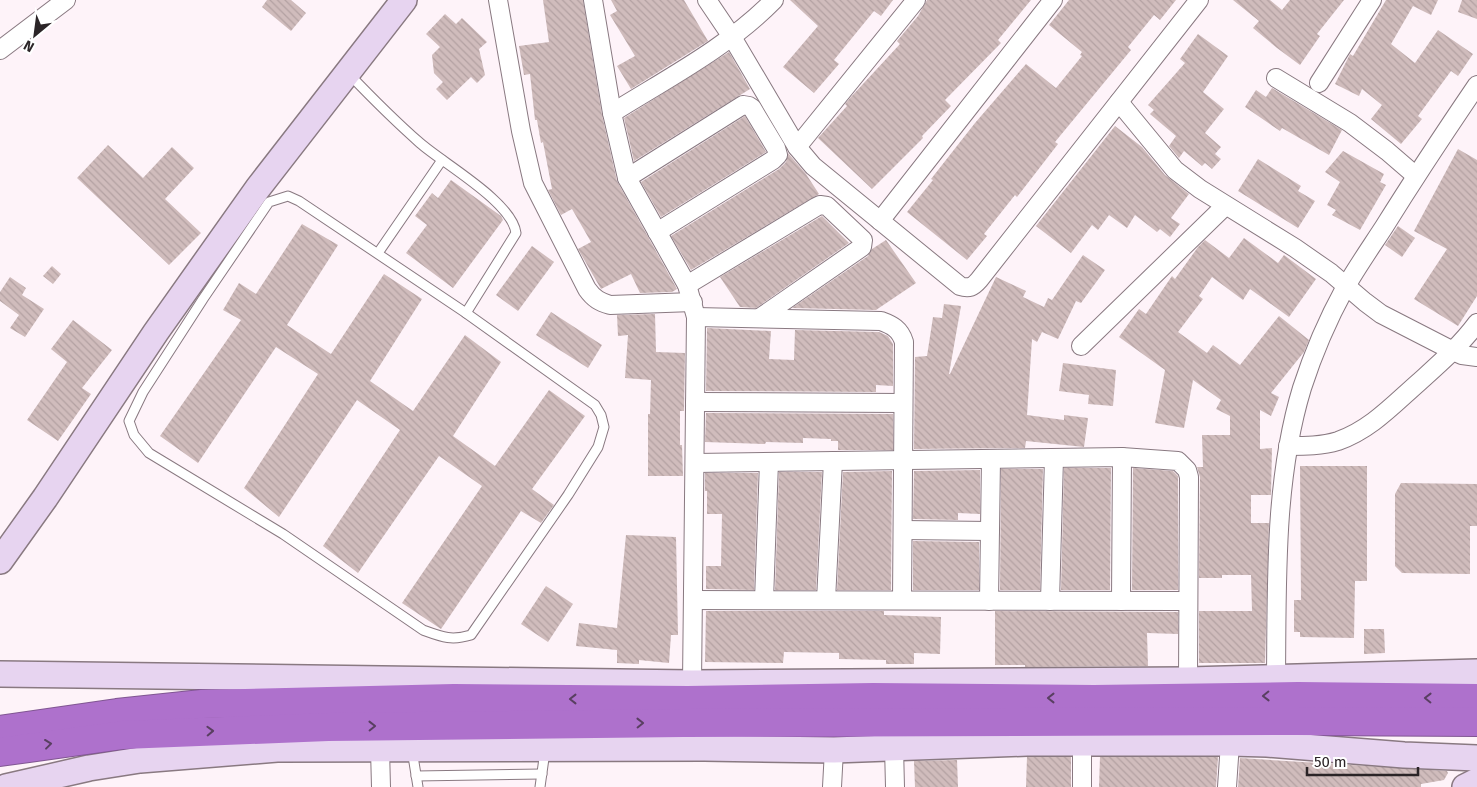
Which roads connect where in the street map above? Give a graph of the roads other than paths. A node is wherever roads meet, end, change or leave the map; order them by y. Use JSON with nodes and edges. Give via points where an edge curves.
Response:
{"nodes":[{"id":1,"x":66,"y":0,"type":"edge"},
{"id":2,"x":404,"y":0,"type":"edge"},
{"id":3,"x":498,"y":0,"type":"edge"},
{"id":4,"x":593,"y":0,"type":"edge"},
{"id":5,"x":707,"y":0,"type":"edge"},
{"id":6,"x":774,"y":0,"type":"edge"},
{"id":7,"x":916,"y":0,"type":"edge"},
{"id":8,"x":1053,"y":0,"type":"edge"},
{"id":9,"x":1200,"y":0,"type":"edge"},
{"id":10,"x":1372,"y":0,"type":"edge"},
{"id":11,"x":732,"y":37,"type":"junction"},
{"id":12,"x":0,"y":50,"type":"edge"},
{"id":13,"x":348,"y":72,"type":"junction"},
{"id":14,"x":1276,"y":78,"type":"dead end"},
{"id":15,"x":1319,"y":83,"type":"dead end"},
{"id":16,"x":1477,"y":85,"type":"edge"},
{"id":17,"x":1119,"y":102,"type":"junction"},
{"id":18,"x":612,"y":112,"type":"junction"},
{"id":19,"x":797,"y":147,"type":"junction"},
{"id":20,"x":442,"y":160,"type":"junction"},
{"id":21,"x":1416,"y":176,"type":"junction"},
{"id":22,"x":627,"y":178,"type":"junction"},
{"id":23,"x":1225,"y":206,"type":"junction"},
{"id":24,"x":880,"y":220,"type":"junction"},
{"id":25,"x":657,"y":232,"type":"junction"},
{"id":26,"x":378,"y":254,"type":"junction"},
{"id":27,"x":687,"y":285,"type":"junction"},
{"id":28,"x":1346,"y":286,"type":"junction"},
{"id":29,"x":694,"y":310,"type":"junction"},
{"id":30,"x":466,"y":313,"type":"junction"},
{"id":31,"x":762,"y":317,"type":"junction"},
{"id":32,"x":1474,"y":331,"type":"edge"},
{"id":33,"x":1081,"y":346,"type":"dead end"},
{"id":34,"x":1453,"y":351,"type":"junction"},
{"id":35,"x":1477,"y":357,"type":"edge"},
{"id":36,"x":695,"y":402,"type":"junction"},
{"id":37,"x":902,"y":403,"type":"junction"},
{"id":38,"x":1288,"y":446,"type":"junction"},
{"id":39,"x":1122,"y":457,"type":"junction"},
{"id":40,"x":1054,"y":458,"type":"junction"},
{"id":41,"x":992,"y":459,"type":"junction"},
{"id":42,"x":902,"y":460,"type":"junction"},
{"id":43,"x":832,"y":461,"type":"junction"},
{"id":44,"x":769,"y":462,"type":"junction"},
{"id":45,"x":695,"y":463,"type":"junction"},
{"id":46,"x":903,"y":530,"type":"junction"},
{"id":47,"x":990,"y":531,"type":"junction"},
{"id":48,"x":0,"y":561,"type":"edge"},
{"id":49,"x":693,"y":600,"type":"junction"},
{"id":50,"x":764,"y":600,"type":"junction"},
{"id":51,"x":826,"y":600,"type":"junction"},
{"id":52,"x":902,"y":600,"type":"junction"},
{"id":53,"x":989,"y":600,"type":"junction"},
{"id":54,"x":1050,"y":601,"type":"junction"},
{"id":55,"x":1121,"y":601,"type":"junction"},
{"id":56,"x":1188,"y":601,"type":"junction"},
{"id":57,"x":1477,"y":672,"type":"edge"},
{"id":58,"x":0,"y":674,"type":"edge"},
{"id":59,"x":1276,"y":676,"type":"junction"},
{"id":60,"x":1188,"y":680,"type":"junction"},
{"id":61,"x":692,"y":683,"type":"junction"},
{"id":62,"x":1094,"y":689,"type":"junction"},
{"id":63,"x":1001,"y":690,"type":"junction"},
{"id":64,"x":1477,"y":698,"type":"edge"},
{"id":65,"x":1477,"y":722,"type":"edge"},
{"id":66,"x":0,"y":730,"type":"edge"},
{"id":67,"x":1082,"y":744,"type":"junction"},
{"id":68,"x":1230,"y":744,"type":"junction"},
{"id":69,"x":894,"y":747,"type":"junction"},
{"id":70,"x":545,"y":748,"type":"junction"},
{"id":71,"x":380,"y":749,"type":"junction"},
{"id":72,"x":412,"y":749,"type":"junction"},
{"id":73,"x":834,"y":750,"type":"junction"},
{"id":74,"x":0,"y":752,"type":"edge"},
{"id":75,"x":1477,"y":758,"type":"edge"},
{"id":76,"x":542,"y":774,"type":"junction"},
{"id":77,"x":416,"y":776,"type":"junction"},
{"id":78,"x":1477,"y":781,"type":"edge"},
{"id":79,"x":6,"y":787,"type":"edge"},
{"id":80,"x":381,"y":787,"type":"edge"},
{"id":81,"x":418,"y":787,"type":"edge"},
{"id":82,"x":540,"y":787,"type":"edge"},
{"id":83,"x":832,"y":787,"type":"edge"},
{"id":84,"x":895,"y":787,"type":"edge"},
{"id":85,"x":1082,"y":787,"type":"edge"},
{"id":86,"x":1227,"y":787,"type":"edge"},
{"id":87,"x":1465,"y":787,"type":"edge"}],
"edges":[{"from":1,"to":12,"type":"street"},
{"from":2,"to":13,"type":"street"},
{"from":3,"to":29,"type":"street","via":[[521,131],[534,183],[587,290],[593,298],[610,305]]},
{"from":4,"to":18,"type":"street"},
{"from":5,"to":11,"type":"street"},
{"from":6,"to":11,"type":"street"},
{"from":7,"to":19,"type":"street"},
{"from":8,"to":24,"type":"street"},
{"from":9,"to":17,"type":"street"},
{"from":10,"to":15,"type":"street"},
{"from":11,"to":18,"type":"street"},
{"from":11,"to":19,"type":"street"},
{"from":13,"to":20,"type":"lane","via":[[387,114]]},
{"from":13,"to":48,"type":"street","via":[[258,188]]},
{"from":14,"to":21,"type":"street","via":[[1350,123]]},
{"from":16,"to":21,"type":"street"},
{"from":17,"to":23,"type":"street","via":[[1175,170]]},
{"from":17,"to":24,"type":"street","via":[[974,285],[968,288],[960,286]]},
{"from":18,"to":22,"type":"street"},
{"from":19,"to":24,"type":"street","via":[[813,166]]},
{"from":20,"to":26,"type":"lane"},
{"from":20,"to":30,"type":"lane","via":[[488,194],[511,217],[515,226],[516,233]]},
{"from":21,"to":28,"type":"street"},
{"from":22,"to":25,"type":"street"},
{"from":22,"to":25,"type":"street","via":[[743,105],[752,108],[776,148],[778,155],[773,160]]},
{"from":23,"to":28,"type":"street","via":[[1295,248]]},
{"from":23,"to":33,"type":"street"},
{"from":25,"to":27,"type":"street"},
{"from":26,"to":30,"type":"lane"},
{"from":26,"to":30,"type":"lane","via":[[300,201],[288,196],[269,202],[143,392],[129,422],[134,435],[149,453],[283,534],[424,630],[445,638],[459,639],[471,635],[573,487],[598,447],[604,427],[594,405]]},
{"from":27,"to":29,"type":"street"},
{"from":27,"to":31,"type":"street","via":[[820,204],[827,206],[860,236],[864,243],[862,247]]},
{"from":28,"to":34,"type":"street","via":[[1381,314]]},
{"from":28,"to":38,"type":"street","via":[[1302,388]]},
{"from":29,"to":31,"type":"street"},
{"from":29,"to":36,"type":"street"},
{"from":31,"to":37,"type":"street","via":[[881,321],[890,324],[902,335],[904,342]]},
{"from":32,"to":34,"type":"street"},
{"from":34,"to":35,"type":"street"},
{"from":34,"to":38,"type":"street","via":[[1358,432],[1337,441]]},
{"from":36,"to":37,"type":"street"},
{"from":36,"to":45,"type":"street"},
{"from":37,"to":42,"type":"street"},
{"from":38,"to":59,"type":"street","via":[[1278,569]]},
{"from":39,"to":40,"type":"street"},
{"from":39,"to":55,"type":"street"},
{"from":39,"to":56,"type":"street","via":[[1178,461],[1187,470]]},
{"from":40,"to":41,"type":"street"},
{"from":40,"to":54,"type":"street"},
{"from":41,"to":42,"type":"street"},
{"from":41,"to":47,"type":"street"},
{"from":42,"to":43,"type":"street"},
{"from":42,"to":46,"type":"street"},
{"from":43,"to":44,"type":"street"},
{"from":43,"to":51,"type":"street"},
{"from":44,"to":45,"type":"street"},
{"from":44,"to":50,"type":"street"},
{"from":45,"to":49,"type":"street"},
{"from":46,"to":47,"type":"street"},
{"from":46,"to":52,"type":"street"},
{"from":47,"to":53,"type":"street"},
{"from":49,"to":50,"type":"street"},
{"from":49,"to":61,"type":"street"},
{"from":50,"to":51,"type":"street"},
{"from":51,"to":52,"type":"street"},
{"from":52,"to":53,"type":"street"},
{"from":53,"to":54,"type":"street"},
{"from":54,"to":55,"type":"street"},
{"from":55,"to":56,"type":"street"},
{"from":56,"to":60,"type":"street"},
{"from":57,"to":59,"type":"street"},
{"from":58,"to":61,"type":"street"},
{"from":59,"to":60,"type":"street"},
{"from":60,"to":62,"type":"street"},
{"from":61,"to":63,"type":"street"},
{"from":62,"to":63,"type":"highway"},
{"from":64,"to":62,"type":"highway","one_way":true},
{"from":63,"to":66,"type":"highway","one_way":true,"via":[[873,697],[688,700],[454,698],[202,704]]},
{"from":74,"to":65,"type":"highway","one_way":true,"via":[[123,735],[328,727]]},
{"from":67,"to":68,"type":"street"},
{"from":67,"to":69,"type":"street"},
{"from":67,"to":85,"type":"street"},
{"from":68,"to":75,"type":"street"},
{"from":68,"to":86,"type":"street"},
{"from":69,"to":73,"type":"street"},
{"from":69,"to":84,"type":"street"},
{"from":70,"to":72,"type":"street"},
{"from":70,"to":73,"type":"street"},
{"from":70,"to":76,"type":"lane"},
{"from":71,"to":72,"type":"street"},
{"from":71,"to":79,"type":"street","via":[[277,749],[140,760]]},
{"from":71,"to":80,"type":"street"},
{"from":72,"to":77,"type":"lane"},
{"from":73,"to":83,"type":"street"},
{"from":76,"to":77,"type":"lane"},
{"from":76,"to":82,"type":"lane"},
{"from":77,"to":81,"type":"lane"},
{"from":78,"to":87,"type":"street"}]}
